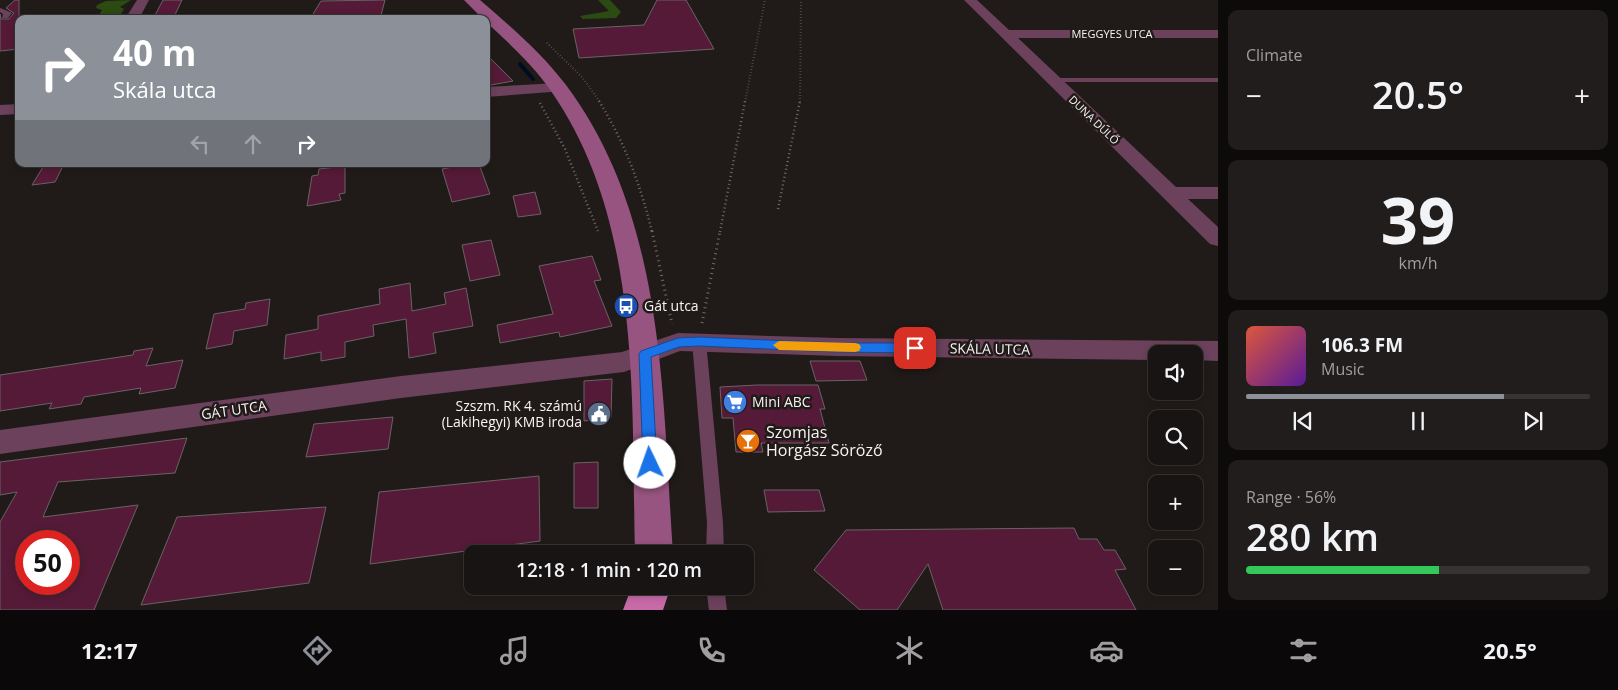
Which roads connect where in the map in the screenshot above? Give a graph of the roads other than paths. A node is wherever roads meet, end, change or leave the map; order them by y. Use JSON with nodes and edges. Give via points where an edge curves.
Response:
{"nodes":[{"id":1,"x":5,"y":0,"type":"edge"},
{"id":2,"x":143,"y":0,"type":"edge"},
{"id":3,"x":471,"y":0,"type":"edge"},
{"id":4,"x":970,"y":0,"type":"edge"},
{"id":5,"x":0,"y":5,"type":"edge"},
{"id":6,"x":0,"y":10,"type":"edge"},
{"id":7,"x":134,"y":15,"type":"edge"},
{"id":8,"x":485,"y":15,"type":"edge"},
{"id":9,"x":5,"y":16,"type":"dead end"},
{"id":10,"x":490,"y":21,"type":"edge"},
{"id":11,"x":1005,"y":34,"type":"junction"},
{"id":12,"x":1218,"y":34,"type":"edge"},
{"id":13,"x":1053,"y":80,"type":"junction"},
{"id":14,"x":1218,"y":80,"type":"edge"},
{"id":15,"x":558,"y":88,"type":"junction"},
{"id":16,"x":490,"y":92,"type":"edge"},
{"id":17,"x":0,"y":110,"type":"edge"},
{"id":18,"x":15,"y":110,"type":"edge"},
{"id":19,"x":1170,"y":193,"type":"junction"},
{"id":20,"x":1218,"y":193,"type":"edge"},
{"id":21,"x":1218,"y":239,"type":"edge"},
{"id":22,"x":701,"y":330,"type":"junction"},
{"id":23,"x":1218,"y":351,"type":"edge"},
{"id":24,"x":645,"y":354,"type":"junction"},
{"id":25,"x":0,"y":442,"type":"edge"},
{"id":26,"x":654,"y":545,"type":"edge"},
{"id":27,"x":715,"y":545,"type":"edge"},
{"id":28,"x":650,"y":595,"type":"edge"},
{"id":29,"x":654,"y":595,"type":"edge"},
{"id":30,"x":716,"y":595,"type":"edge"},
{"id":31,"x":642,"y":610,"type":"edge"},
{"id":32,"x":654,"y":610,"type":"edge"},
{"id":33,"x":718,"y":610,"type":"edge"}],
"edges":[{"from":1,"to":5,"type":"lane"},
{"from":2,"to":7,"type":"street"},
{"from":3,"to":8,"type":"main road"},
{"from":4,"to":11,"type":"street","name":"DUNA DŰLŐ"},
{"from":6,"to":9,"type":"lane","via":[[8,13]]},
{"from":10,"to":15,"type":"main road","via":[[524,50]]},
{"from":11,"to":12,"type":"street","name":"MEGGYES UTCA"},
{"from":11,"to":13,"type":"street","name":"DUNA DŰLŐ"},
{"from":13,"to":14,"type":"lane"},
{"from":13,"to":19,"type":"street","name":"DUNA DŰLŐ"},
{"from":15,"to":16,"type":"street"},
{"from":15,"to":24,"type":"main road","via":[[595,153],[614,202],[627,243]]},
{"from":17,"to":18,"type":"street"},
{"from":19,"to":20,"type":"street"},
{"from":19,"to":21,"type":"street","name":"DUNA DŰLŐ"},
{"from":22,"to":23,"type":"street","name":"SKÁLA UTCA","via":[[837,347]]},
{"from":22,"to":24,"type":"street","name":"SKÁLA UTCA"},
{"from":22,"to":27,"type":"lane"},
{"from":24,"to":25,"type":"street","name":"GÁT UTCA","via":[[624,362],[401,387]]},
{"from":24,"to":26,"type":"main road"},
{"from":28,"to":31,"type":"highway"},
{"from":29,"to":32,"type":"main road"},
{"from":30,"to":33,"type":"lane"}]}
